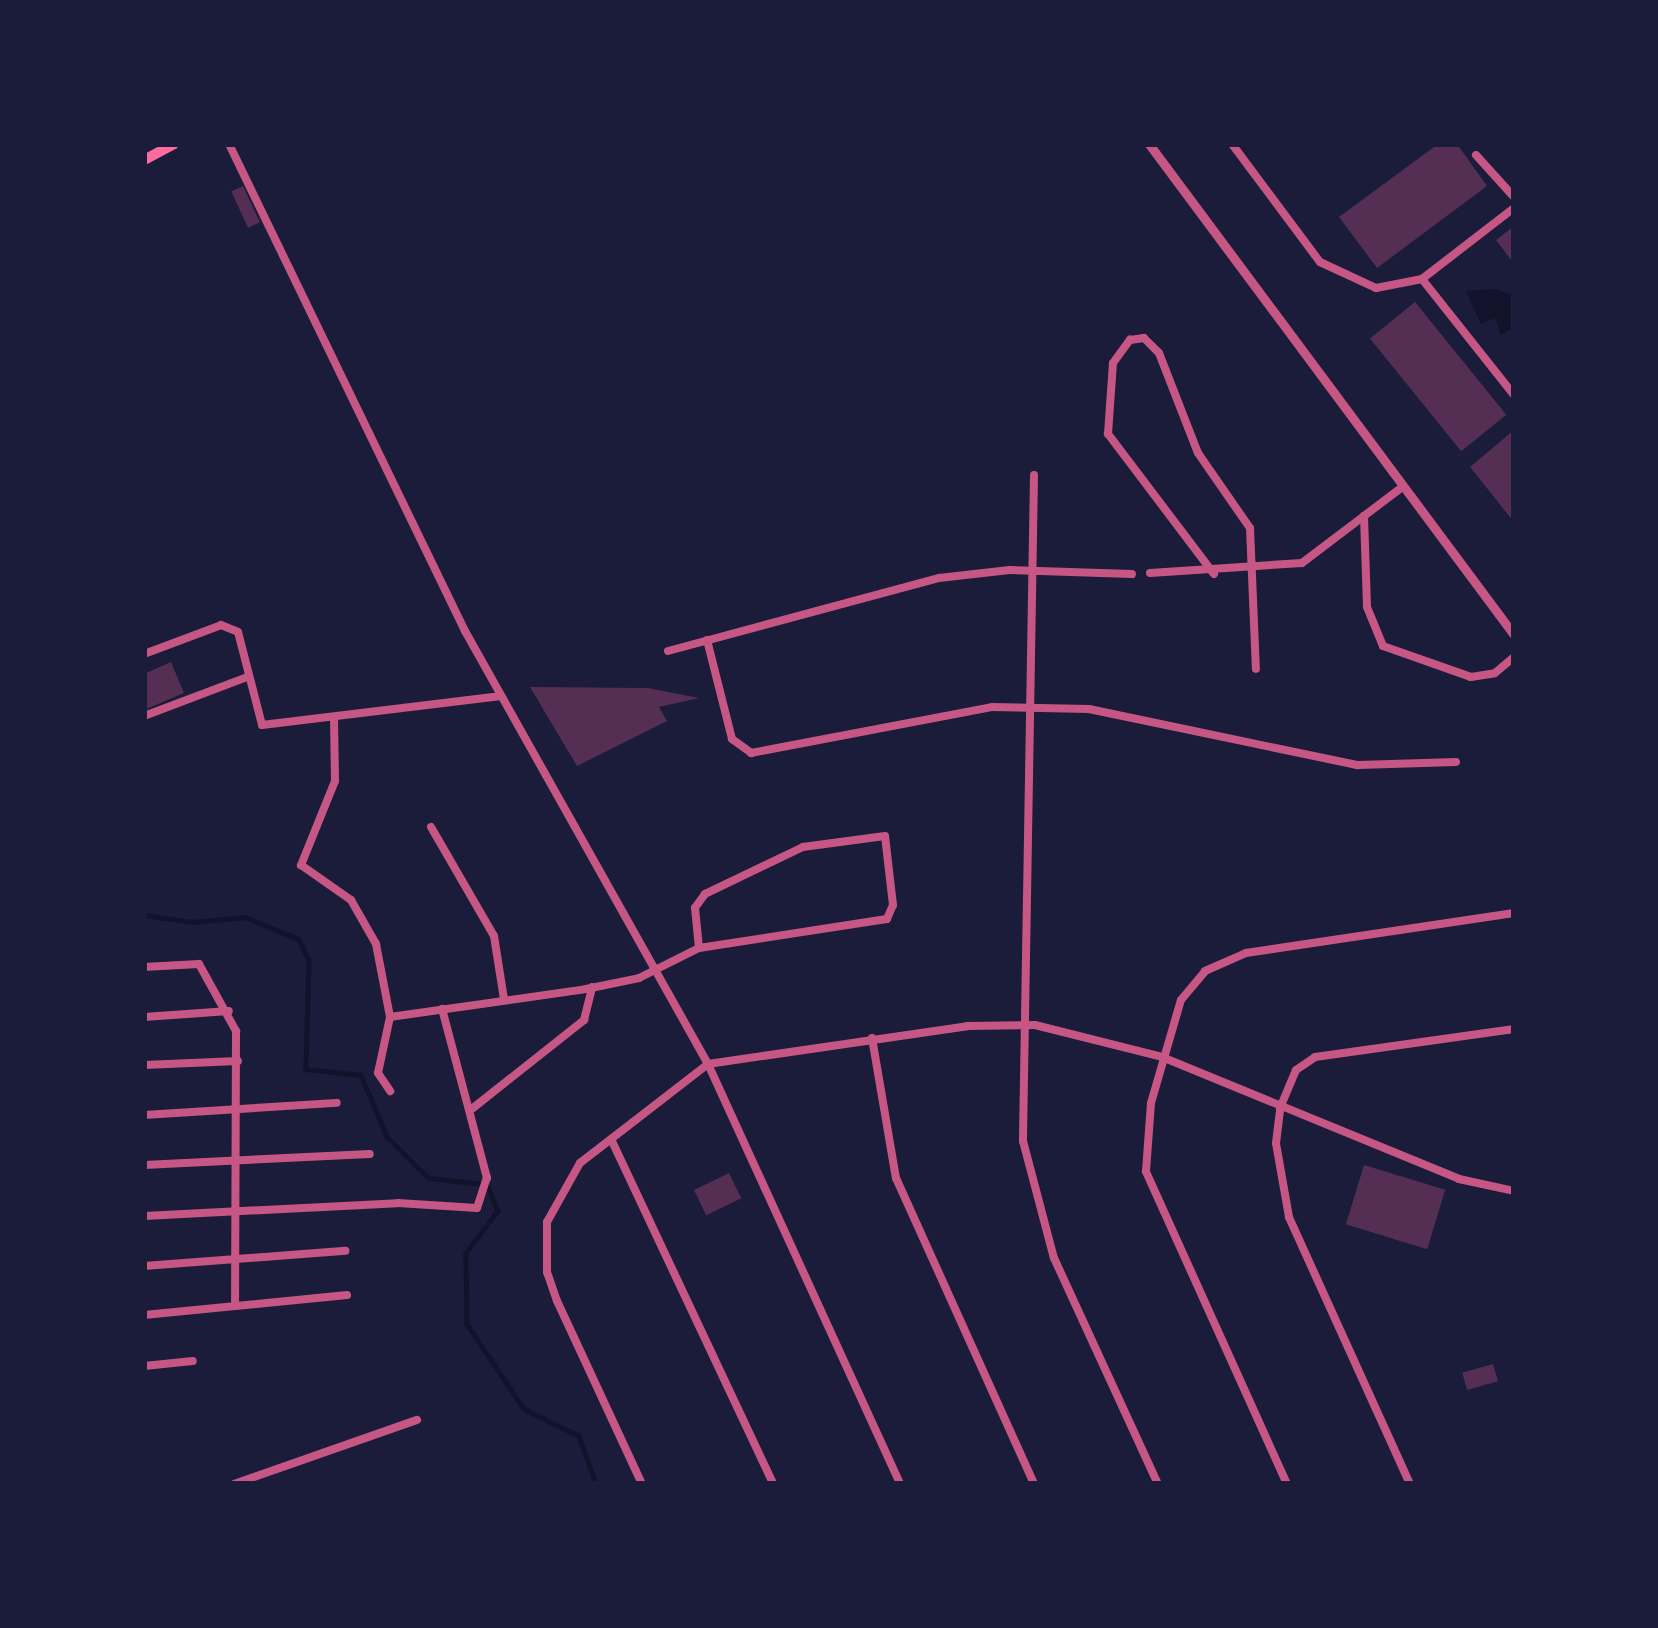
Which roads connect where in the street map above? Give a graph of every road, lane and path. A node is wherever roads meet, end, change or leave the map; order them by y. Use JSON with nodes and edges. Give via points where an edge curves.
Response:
{"nodes":[{"id":1,"x":174,"y":144,"type":"edge"},
{"id":2,"x":229,"y":144,"type":"edge"},
{"id":3,"x":1148,"y":144,"type":"edge"},
{"id":4,"x":1232,"y":144,"type":"edge"},
{"id":5,"x":1475,"y":155,"type":"dead end"},
{"id":6,"x":144,"y":160,"type":"edge"},
{"id":7,"x":1514,"y":197,"type":"edge"},
{"id":8,"x":1514,"y":208,"type":"edge"},
{"id":9,"x":1422,"y":278,"type":"junction"},
{"id":10,"x":1514,"y":395,"type":"edge"},
{"id":11,"x":1034,"y":475,"type":"dead end"},
{"id":12,"x":1401,"y":488,"type":"junction"},
{"id":13,"x":1364,"y":516,"type":"junction"},
{"id":14,"x":1254,"y":568,"type":"junction"},
{"id":15,"x":1030,"y":570,"type":"junction"},
{"id":16,"x":1150,"y":573,"type":"dead end"},
{"id":17,"x":1132,"y":574,"type":"dead end"},
{"id":18,"x":1214,"y":574,"type":"junction"},
{"id":19,"x":1514,"y":634,"type":"edge"},
{"id":20,"x":706,"y":640,"type":"junction"},
{"id":21,"x":668,"y":651,"type":"dead end"},
{"id":22,"x":144,"y":654,"type":"edge"},
{"id":23,"x":1514,"y":656,"type":"edge"},
{"id":24,"x":1256,"y":669,"type":"dead end"},
{"id":25,"x":248,"y":677,"type":"junction"},
{"id":26,"x":501,"y":696,"type":"junction"},
{"id":27,"x":1028,"y":708,"type":"junction"},
{"id":28,"x":144,"y":716,"type":"edge"},
{"id":29,"x":334,"y":718,"type":"junction"},
{"id":30,"x":1456,"y":762,"type":"dead end"},
{"id":31,"x":431,"y":827,"type":"dead end"},
{"id":32,"x":1514,"y":913,"type":"edge"},
{"id":33,"x":699,"y":948,"type":"junction"},
{"id":34,"x":144,"y":967,"type":"edge"},
{"id":35,"x":656,"y":968,"type":"junction"},
{"id":36,"x":592,"y":987,"type":"junction"},
{"id":37,"x":504,"y":1000,"type":"junction"},
{"id":38,"x":442,"y":1010,"type":"junction"},
{"id":39,"x":230,"y":1011,"type":"junction"},
{"id":40,"x":144,"y":1017,"type":"edge"},
{"id":41,"x":390,"y":1017,"type":"junction"},
{"id":42,"x":1021,"y":1024,"type":"junction"},
{"id":43,"x":1514,"y":1029,"type":"edge"},
{"id":44,"x":872,"y":1038,"type":"junction"},
{"id":45,"x":1162,"y":1057,"type":"junction"},
{"id":46,"x":238,"y":1061,"type":"junction"},
{"id":47,"x":708,"y":1064,"type":"junction"},
{"id":48,"x":144,"y":1065,"type":"edge"},
{"id":49,"x":390,"y":1091,"type":"dead end"},
{"id":50,"x":337,"y":1103,"type":"dead end"},
{"id":51,"x":473,"y":1108,"type":"junction"},
{"id":52,"x":1280,"y":1108,"type":"junction"},
{"id":53,"x":238,"y":1109,"type":"junction"},
{"id":54,"x":144,"y":1115,"type":"edge"},
{"id":55,"x":610,"y":1138,"type":"junction"},
{"id":56,"x":370,"y":1154,"type":"dead end"},
{"id":57,"x":237,"y":1159,"type":"junction"},
{"id":58,"x":144,"y":1165,"type":"edge"},
{"id":59,"x":1514,"y":1191,"type":"edge"},
{"id":60,"x":236,"y":1210,"type":"junction"},
{"id":61,"x":144,"y":1216,"type":"edge"},
{"id":62,"x":345,"y":1251,"type":"dead end"},
{"id":63,"x":235,"y":1259,"type":"junction"},
{"id":64,"x":144,"y":1266,"type":"edge"},
{"id":65,"x":347,"y":1295,"type":"dead end"},
{"id":66,"x":235,"y":1306,"type":"junction"},
{"id":67,"x":144,"y":1316,"type":"edge"},
{"id":68,"x":194,"y":1361,"type":"dead end"},
{"id":69,"x":144,"y":1366,"type":"edge"},
{"id":70,"x":416,"y":1420,"type":"dead end"},
{"id":71,"x":234,"y":1484,"type":"edge"},
{"id":72,"x":642,"y":1484,"type":"edge"},
{"id":73,"x":773,"y":1484,"type":"edge"},
{"id":74,"x":900,"y":1484,"type":"edge"},
{"id":75,"x":1034,"y":1484,"type":"edge"},
{"id":76,"x":1158,"y":1484,"type":"edge"},
{"id":77,"x":1287,"y":1484,"type":"edge"},
{"id":78,"x":1410,"y":1484,"type":"edge"}],
"edges":[{"from":1,"to":6,"type":"main road"},
{"from":2,"to":26,"type":"street"},
{"from":3,"to":12,"type":"street"},
{"from":4,"to":9,"type":"street","via":[[1320,262],[1376,288]]},
{"from":5,"to":7,"type":"street"},
{"from":8,"to":9,"type":"street"},
{"from":9,"to":10,"type":"street"},
{"from":11,"to":15,"type":"street"},
{"from":12,"to":13,"type":"street"},
{"from":12,"to":19,"type":"street"},
{"from":13,"to":14,"type":"street","via":[[1302,563]]},
{"from":13,"to":23,"type":"street","via":[[1367,607],[1383,646],[1471,677],[1496,673]]},
{"from":14,"to":18,"type":"street"},
{"from":14,"to":18,"type":"street","via":[[1245,517],[1198,453],[1172,374],[1144,338],[1130,340],[1113,363],[1108,434]]},
{"from":14,"to":24,"type":"street"},
{"from":15,"to":17,"type":"street"},
{"from":15,"to":20,"type":"street","via":[[939,578]]},
{"from":15,"to":27,"type":"street"},
{"from":16,"to":18,"type":"street"},
{"from":20,"to":21,"type":"street"},
{"from":20,"to":27,"type":"street","via":[[732,739],[751,753],[962,708]]},
{"from":22,"to":25,"type":"street","via":[[231,627]]},
{"from":25,"to":28,"type":"street"},
{"from":25,"to":29,"type":"street","via":[[262,725]]},
{"from":26,"to":29,"type":"street"},
{"from":26,"to":35,"type":"street"},
{"from":27,"to":30,"type":"street","via":[[1089,710],[1358,765]]},
{"from":27,"to":42,"type":"street"},
{"from":29,"to":41,"type":"street","via":[[331,797],[301,865],[351,900],[368,925]]},
{"from":31,"to":37,"type":"street","via":[[494,936]]},
{"from":32,"to":45,"type":"street","via":[[1224,960],[1180,1000]]},
{"from":33,"to":33,"type":"street","via":[[694,908],[706,894],[803,847],[886,836],[893,905],[887,919]]},
{"from":33,"to":35,"type":"street"},
{"from":34,"to":39,"type":"street","via":[[199,964]]},
{"from":35,"to":36,"type":"street"},
{"from":35,"to":47,"type":"street"},
{"from":36,"to":37,"type":"street"},
{"from":36,"to":51,"type":"street","via":[[584,1020]]},
{"from":37,"to":38,"type":"street"},
{"from":38,"to":41,"type":"street"},
{"from":38,"to":51,"type":"street"},
{"from":39,"to":40,"type":"street"},
{"from":39,"to":46,"type":"street"},
{"from":41,"to":49,"type":"street","via":[[378,1073]]},
{"from":42,"to":44,"type":"street"},
{"from":42,"to":45,"type":"street"},
{"from":42,"to":76,"type":"street","via":[[1019,1110],[1033,1194]]},
{"from":43,"to":52,"type":"street","via":[[1315,1057],[1296,1070]]},
{"from":44,"to":47,"type":"street"},
{"from":44,"to":75,"type":"street","via":[[896,1178]]},
{"from":45,"to":52,"type":"street"},
{"from":45,"to":77,"type":"street","via":[[1146,1134],[1152,1192]]},
{"from":46,"to":48,"type":"street"},
{"from":46,"to":53,"type":"street"},
{"from":47,"to":55,"type":"street"},
{"from":47,"to":74,"type":"street"},
{"from":50,"to":53,"type":"street"},
{"from":51,"to":60,"type":"street","via":[[487,1178],[477,1208]]},
{"from":52,"to":59,"type":"street","via":[[1459,1179]]},
{"from":52,"to":78,"type":"street","via":[[1276,1143],[1289,1217]]},
{"from":53,"to":54,"type":"street"},
{"from":53,"to":57,"type":"street"},
{"from":55,"to":72,"type":"street","via":[[570,1174],[544,1243],[556,1301]]},
{"from":55,"to":73,"type":"street"},
{"from":56,"to":57,"type":"street"},
{"from":57,"to":58,"type":"street"},
{"from":57,"to":60,"type":"street"},
{"from":60,"to":61,"type":"street"},
{"from":60,"to":63,"type":"street"},
{"from":62,"to":63,"type":"street"},
{"from":63,"to":64,"type":"street"},
{"from":63,"to":66,"type":"street"},
{"from":65,"to":66,"type":"street"},
{"from":66,"to":67,"type":"street"},
{"from":68,"to":69,"type":"street"},
{"from":70,"to":71,"type":"street"}]}
